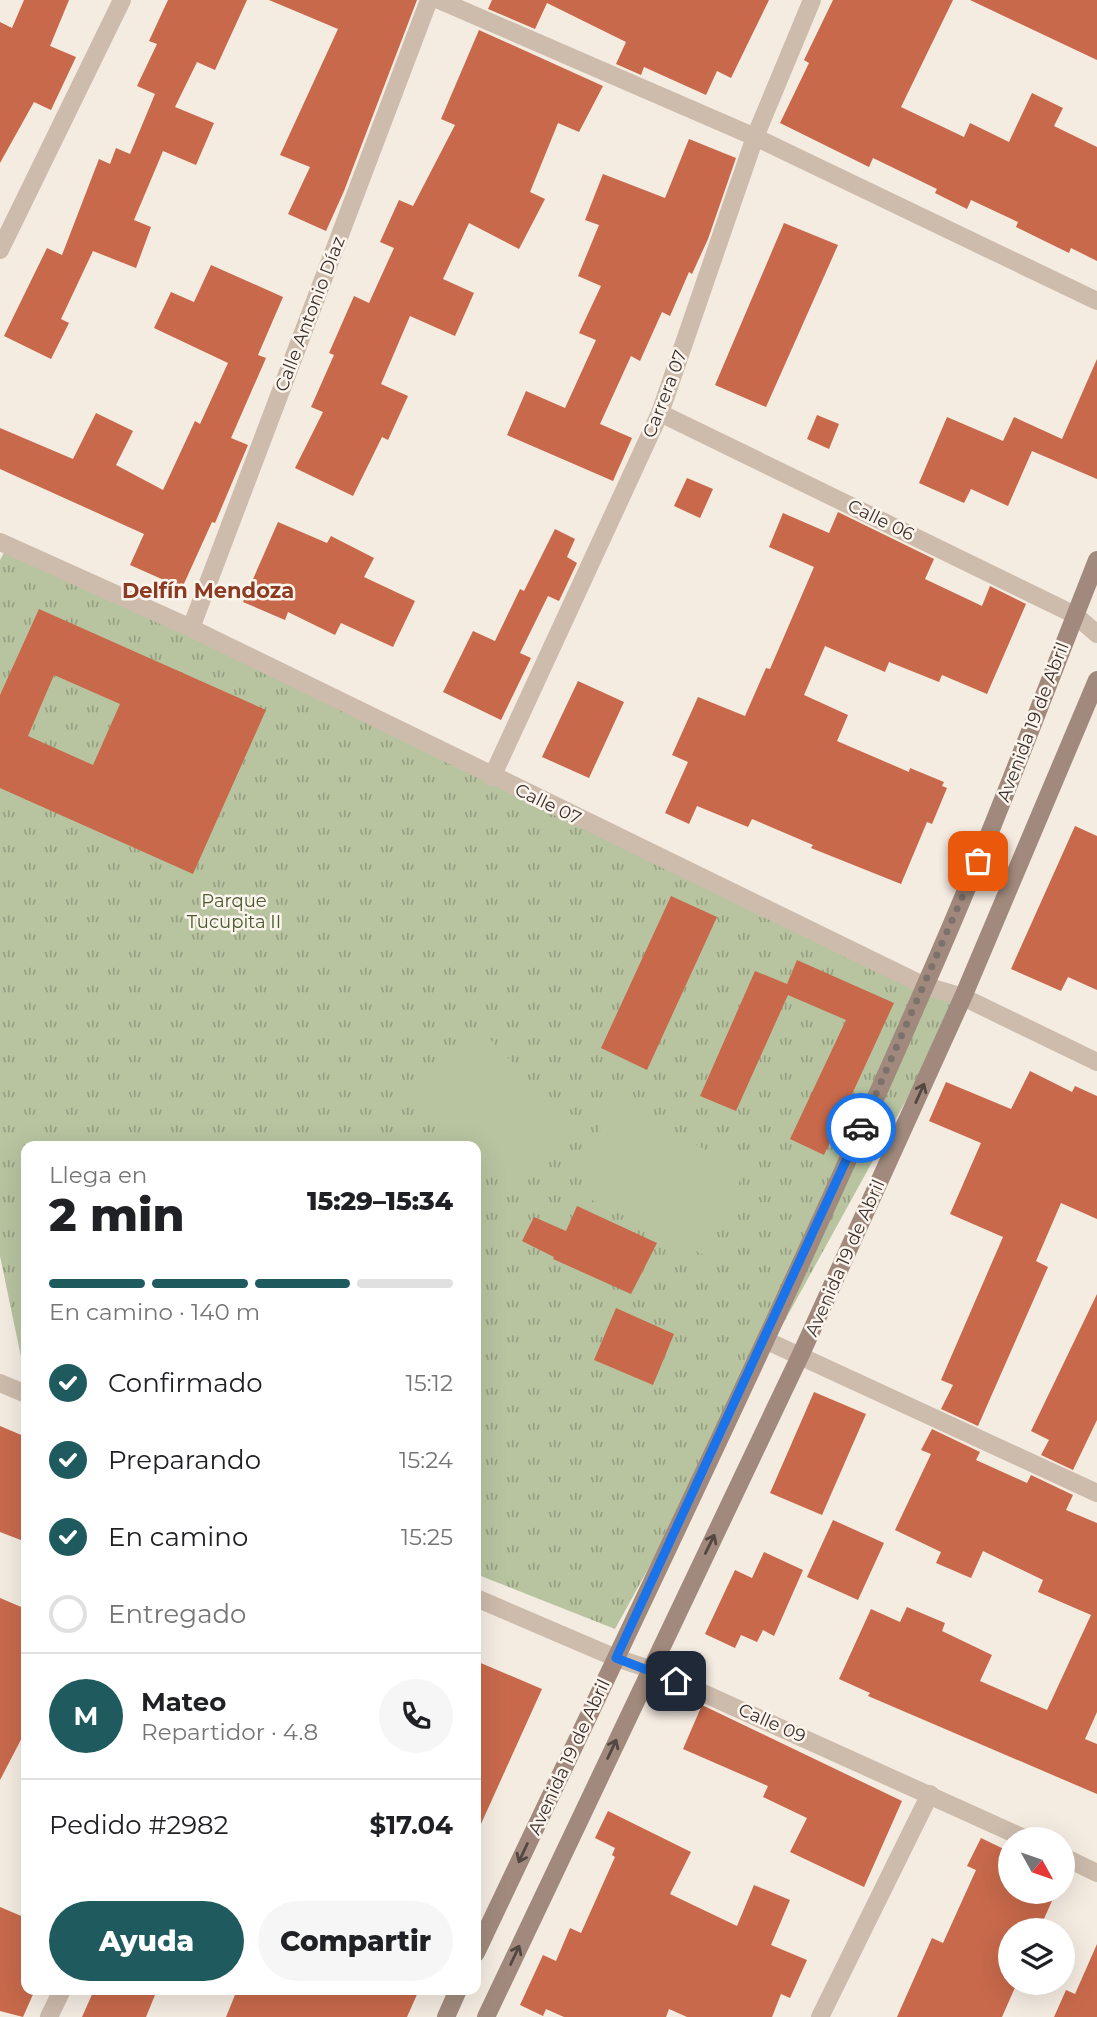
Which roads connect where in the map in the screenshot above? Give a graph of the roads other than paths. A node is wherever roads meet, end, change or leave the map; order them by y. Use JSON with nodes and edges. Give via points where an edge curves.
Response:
{"nodes":[{"id":1,"x":122,"y":0,"type":"edge"},
{"id":2,"x":429,"y":0,"type":"edge"},
{"id":3,"x":439,"y":0,"type":"edge"},
{"id":4,"x":812,"y":0,"type":"edge"},
{"id":5,"x":755,"y":137,"type":"junction"},
{"id":6,"x":0,"y":250,"type":"edge"},
{"id":7,"x":1097,"y":301,"type":"edge"},
{"id":8,"x":660,"y":413,"type":"junction"},
{"id":9,"x":0,"y":542,"type":"edge"},
{"id":10,"x":1097,"y":560,"type":"edge"},
{"id":11,"x":1075,"y":615,"type":"junction"},
{"id":12,"x":191,"y":628,"type":"junction"},
{"id":13,"x":1097,"y":634,"type":"edge"},
{"id":14,"x":1097,"y":680,"type":"edge"},
{"id":15,"x":492,"y":777,"type":"junction"},
{"id":16,"x":925,"y":986,"type":"junction"},
{"id":17,"x":963,"y":998,"type":"junction"},
{"id":18,"x":1097,"y":1062,"type":"edge"},
{"id":19,"x":765,"y":1340,"type":"junction"},
{"id":20,"x":801,"y":1354,"type":"junction"},
{"id":21,"x":0,"y":1382,"type":"edge"},
{"id":22,"x":21,"y":1392,"type":"edge"},
{"id":23,"x":1097,"y":1493,"type":"edge"},
{"id":24,"x":481,"y":1600,"type":"edge"},
{"id":25,"x":616,"y":1658,"type":"junction"},
{"id":26,"x":650,"y":1669,"type":"junction"},
{"id":27,"x":930,"y":1794,"type":"junction"},
{"id":28,"x":1000,"y":1827,"type":"edge"},
{"id":29,"x":1075,"y":1862,"type":"edge"},
{"id":30,"x":1097,"y":1873,"type":"edge"},
{"id":31,"x":481,"y":1942,"type":"edge"},
{"id":32,"x":60,"y":1995,"type":"edge"},
{"id":33,"x":456,"y":1995,"type":"edge"},
{"id":34,"x":49,"y":2017,"type":"edge"},
{"id":35,"x":446,"y":2017,"type":"edge"},
{"id":36,"x":486,"y":2017,"type":"edge"},
{"id":37,"x":820,"y":2017,"type":"edge"}],
"edges":[{"from":1,"to":6,"type":"street"},
{"from":2,"to":12,"type":"street","name":"Calle Antonio Díaz"},
{"from":3,"to":5,"type":"street"},
{"from":4,"to":5,"type":"street","name":"Carrera 07"},
{"from":5,"to":7,"type":"street"},
{"from":5,"to":8,"type":"street","name":"Carrera 07"},
{"from":8,"to":11,"type":"street","name":"Calle 06"},
{"from":8,"to":15,"type":"street","name":"Carrera 07"},
{"from":9,"to":12,"type":"street","name":"Calle 07"},
{"from":10,"to":11,"type":"street","name":"Avenida 19 de Abril"},
{"from":11,"to":13,"type":"street","name":"Calle 06"},
{"from":11,"to":16,"type":"street","name":"Avenida 19 de Abril"},
{"from":12,"to":15,"type":"street","name":"Calle 07"},
{"from":14,"to":17,"type":"street","name":"Avenida 19 de Abril"},
{"from":15,"to":16,"type":"street","name":"Calle 07"},
{"from":16,"to":17,"type":"street","name":"Calle 07"},
{"from":16,"to":19,"type":"street","name":"Avenida 19 de Abril"},
{"from":17,"to":18,"type":"street","name":"Calle 07"},
{"from":20,"to":17,"type":"street","name":"Avenida 19 de Abril","one_way":true},
{"from":19,"to":20,"type":"street"},
{"from":19,"to":25,"type":"street","name":"Avenida 19 de Abril"},
{"from":20,"to":23,"type":"street"},
{"from":26,"to":20,"type":"street","name":"Avenida 19 de Abril","one_way":true},
{"from":21,"to":22,"type":"street"},
{"from":24,"to":25,"type":"street","name":"Calle 09"},
{"from":25,"to":26,"type":"street","name":"Calle 09"},
{"from":25,"to":31,"type":"street","name":"Avenida 19 de Abril","one_way":true},
{"from":26,"to":27,"type":"street","name":"Calle 09"},
{"from":36,"to":26,"type":"street","name":"Avenida 19 de Abril","one_way":true},
{"from":27,"to":28,"type":"street","name":"Calle 09"},
{"from":27,"to":37,"type":"street"},
{"from":29,"to":30,"type":"street"},
{"from":32,"to":34,"type":"street"},
{"from":33,"to":35,"type":"street"}]}
